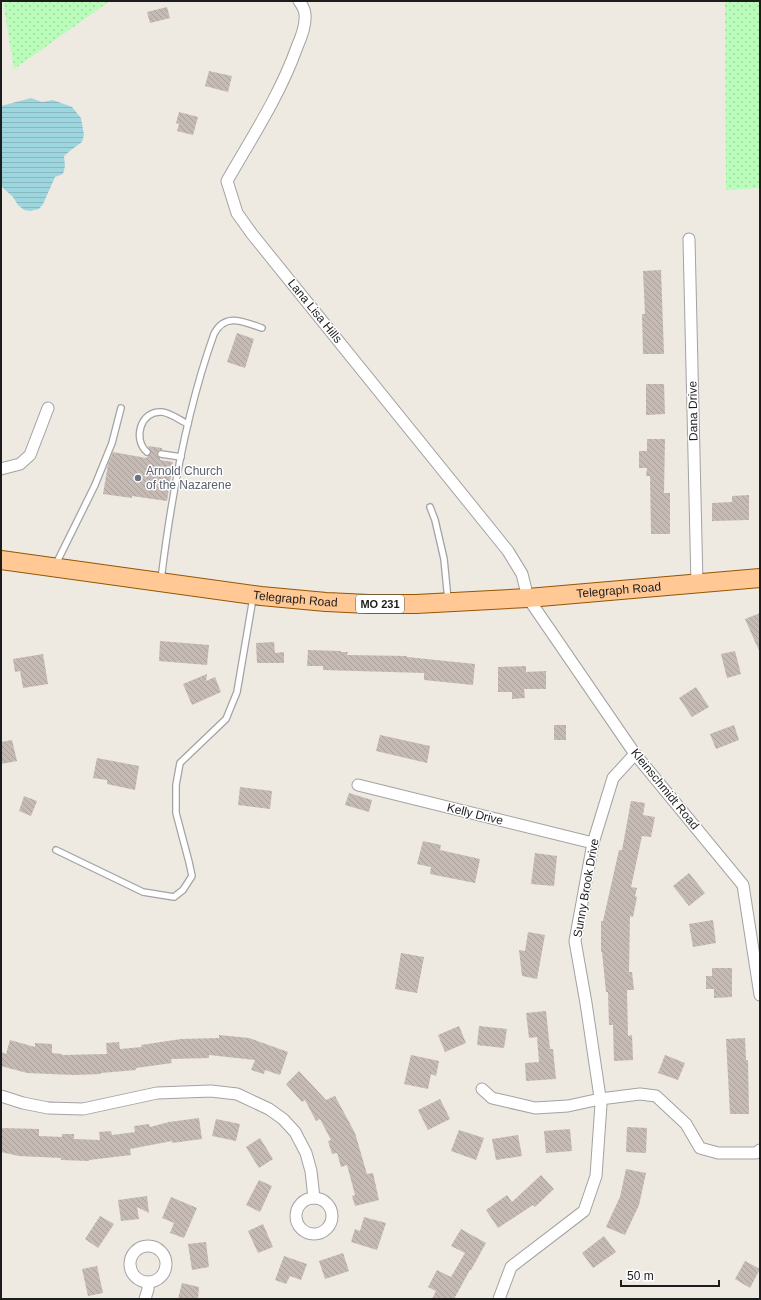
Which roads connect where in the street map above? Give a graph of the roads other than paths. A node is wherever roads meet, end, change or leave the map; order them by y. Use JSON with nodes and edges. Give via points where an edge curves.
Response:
{"nodes":[{"id":1,"x":299,"y":1,"type":"edge"},
{"id":2,"x":689,"y":239,"type":"dead end"},
{"id":3,"x":262,"y":328,"type":"dead end"},
{"id":4,"x":48,"y":408,"type":"dead end"},
{"id":5,"x":122,"y":408,"type":"dead end"},
{"id":6,"x":188,"y":424,"type":"junction"},
{"id":7,"x":147,"y":452,"type":"dead end"},
{"id":8,"x":161,"y":454,"type":"dead end"},
{"id":9,"x":181,"y":457,"type":"junction"},
{"id":10,"x":1,"y":469,"type":"edge"},
{"id":11,"x":430,"y":508,"type":"dead end"},
{"id":12,"x":1,"y":560,"type":"edge"},
{"id":13,"x":54,"y":568,"type":"junction"},
{"id":14,"x":760,"y":578,"type":"edge"},
{"id":15,"x":161,"y":582,"type":"junction"},
{"id":16,"x":697,"y":584,"type":"junction"},
{"id":17,"x":254,"y":595,"type":"junction"},
{"id":18,"x":528,"y":598,"type":"junction"},
{"id":19,"x":448,"y":603,"type":"junction"},
{"id":20,"x":635,"y":754,"type":"junction"},
{"id":21,"x":358,"y":785,"type":"dead end"},
{"id":22,"x":593,"y":843,"type":"junction"},
{"id":23,"x":56,"y":850,"type":"dead end"},
{"id":24,"x":760,"y":995,"type":"edge"},
{"id":25,"x":482,"y":1089,"type":"dead end"},
{"id":26,"x":1,"y":1096,"type":"edge"},
{"id":27,"x":600,"y":1102,"type":"junction"},
{"id":28,"x":760,"y":1150,"type":"edge"},
{"id":29,"x":314,"y":1198,"type":"dead end"},
{"id":30,"x":148,"y":1282,"type":"dead end"},
{"id":31,"x":145,"y":1299,"type":"edge"},
{"id":32,"x":499,"y":1299,"type":"edge"}],
"edges":[{"from":1,"to":18,"type":"street","name":"Lana Lisa Hills","via":[[304,10],[305,21],[293,58],[274,99],[227,181],[238,213],[252,234],[508,551],[522,574]]},
{"from":2,"to":16,"type":"street","name":"Dana Drive"},
{"from":3,"to":6,"type":"lane","via":[[234,321],[223,323],[216,330]]},
{"from":4,"to":10,"type":"street","via":[[30,454],[20,464]]},
{"from":5,"to":13,"type":"lane","via":[[95,486]]},
{"from":6,"to":7,"type":"lane","via":[[168,413],[149,415],[142,424],[139,434],[141,445]]},
{"from":6,"to":9,"type":"lane"},
{"from":8,"to":9,"type":"lane"},
{"from":9,"to":15,"type":"lane"},
{"from":11,"to":19,"type":"lane","via":[[444,559]]},
{"from":12,"to":13,"type":"main road","name":"Telegraph Road","number":"MO 231"},
{"from":13,"to":15,"type":"main road","name":"Telegraph Road","number":"MO 231"},
{"from":14,"to":16,"type":"main road","name":"Telegraph Road","number":"MO 231"},
{"from":15,"to":17,"type":"main road","name":"Telegraph Road","number":"MO 231"},
{"from":16,"to":18,"type":"main road","name":"Telegraph Road","number":"MO 231"},
{"from":17,"to":19,"type":"main road","name":"Telegraph Road","number":"MO 231","via":[[355,603]]},
{"from":17,"to":23,"type":"lane","via":[[237,692],[226,718],[180,763],[176,785],[176,813],[192,876],[183,890],[174,897],[143,892]]},
{"from":18,"to":19,"type":"main road","name":"Telegraph Road","number":"MO 231"},
{"from":18,"to":20,"type":"street","name":"Kleinschmidt Road"},
{"from":20,"to":22,"type":"street","name":"Sunny Brook Drive","via":[[614,778]]},
{"from":20,"to":24,"type":"street","name":"Kleinschmidt Road","via":[[743,885]]},
{"from":21,"to":22,"type":"street","name":"Kelly Drive"},
{"from":22,"to":27,"type":"street","name":"Sunny Brook Drive","via":[[575,941]]},
{"from":25,"to":27,"type":"street","via":[[492,1098],[535,1108]]},
{"from":26,"to":29,"type":"street","via":[[48,1108],[83,1109],[157,1093],[211,1090],[237,1094],[269,1109],[283,1119],[294,1132],[306,1153]]},
{"from":27,"to":28,"type":"street","via":[[640,1094],[656,1096],[686,1124],[700,1148],[718,1153],[756,1153]]},
{"from":27,"to":32,"type":"street","name":"Sunny Brook Drive","via":[[596,1176],[584,1211],[511,1267]]},
{"from":30,"to":31,"type":"street"}]}
